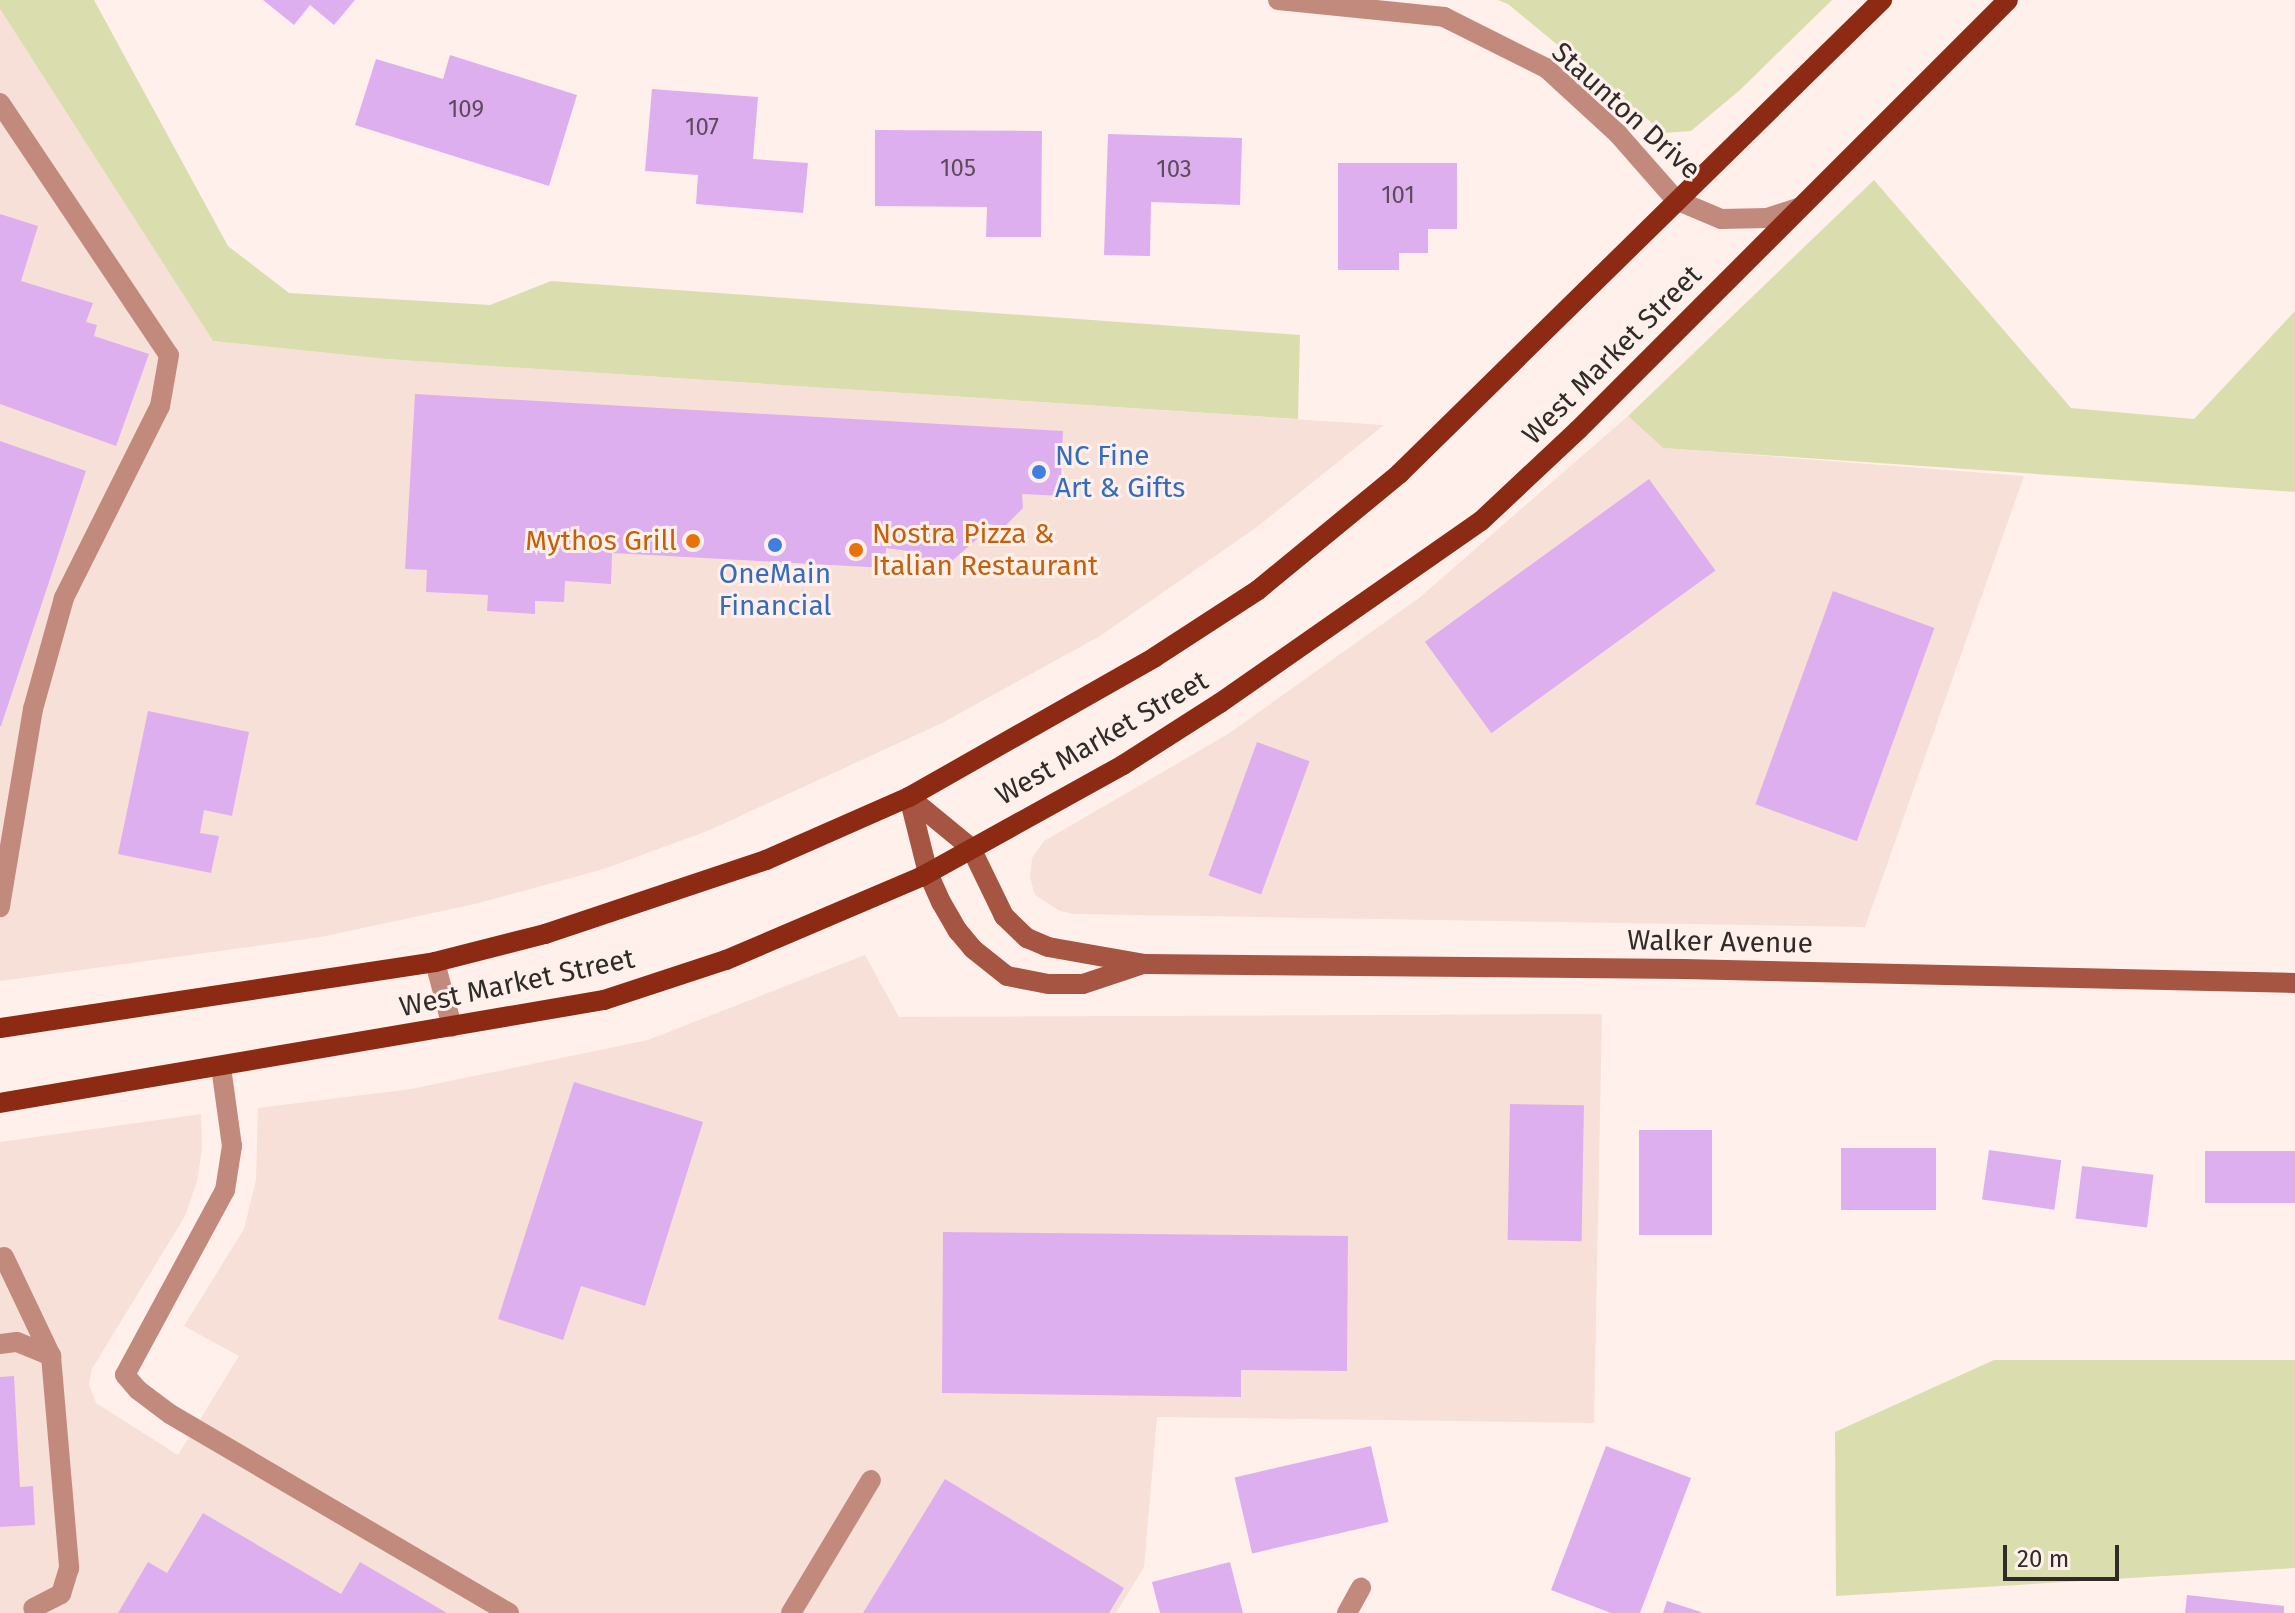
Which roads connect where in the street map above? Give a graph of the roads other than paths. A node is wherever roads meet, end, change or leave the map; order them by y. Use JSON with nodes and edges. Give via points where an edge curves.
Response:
{"nodes":[{"id":1,"x":1278,"y":0,"type":"edge"},
{"id":2,"x":1882,"y":0,"type":"edge"},
{"id":3,"x":2008,"y":0,"type":"edge"},
{"id":4,"x":0,"y":103,"type":"edge"},
{"id":5,"x":1676,"y":200,"type":"junction"},
{"id":6,"x":1798,"y":208,"type":"junction"},
{"id":7,"x":909,"y":797,"type":"junction"},
{"id":8,"x":971,"y":848,"type":"junction"},
{"id":9,"x":928,"y":873,"type":"junction"},
{"id":10,"x":0,"y":907,"type":"edge"},
{"id":11,"x":435,"y":962,"type":"junction"},
{"id":12,"x":1144,"y":964,"type":"junction"},
{"id":13,"x":2295,"y":983,"type":"edge"},
{"id":14,"x":452,"y":1027,"type":"junction"},
{"id":15,"x":0,"y":1028,"type":"edge"},
{"id":16,"x":221,"y":1067,"type":"junction"},
{"id":17,"x":0,"y":1103,"type":"edge"},
{"id":18,"x":4,"y":1257,"type":"dead end"},
{"id":19,"x":0,"y":1344,"type":"edge"},
{"id":20,"x":51,"y":1356,"type":"junction"},
{"id":21,"x":871,"y":1480,"type":"dead end"},
{"id":22,"x":1361,"y":1588,"type":"dead end"},
{"id":23,"x":33,"y":1608,"type":"dead end"},
{"id":24,"x":509,"y":1613,"type":"edge"},
{"id":25,"x":791,"y":1613,"type":"edge"},
{"id":26,"x":1347,"y":1613,"type":"edge"}],
"edges":[{"from":1,"to":5,"type":"street","name":"Staunton Drive","via":[[1444,17],[1546,68],[1618,134]]},
{"from":2,"to":5,"type":"main road","name":"West Market Street"},
{"from":3,"to":6,"type":"main road","name":"West Market Street"},
{"from":4,"to":10,"type":"street","via":[[169,355],[160,406],[64,598],[33,709]]},
{"from":5,"to":6,"type":"street","name":"Staunton Drive","via":[[1721,219],[1767,218]]},
{"from":5,"to":7,"type":"main road","name":"West Market Street","via":[[1399,474],[1258,590],[1155,657]]},
{"from":6,"to":8,"type":"main road","name":"West Market Street","via":[[1481,521],[1220,703],[1123,765]]},
{"from":7,"to":8,"type":"street","name":"Walker Avenue"},
{"from":7,"to":9,"type":"street","name":"Walker Avenue"},
{"from":7,"to":11,"type":"main road","name":"West Market Street","via":[[766,860],[545,934]]},
{"from":8,"to":9,"type":"main road","name":"West Market Street"},
{"from":8,"to":12,"type":"street","name":"Walker Avenue","via":[[1004,916],[1027,938],[1048,947]]},
{"from":9,"to":12,"type":"street","name":"Walker Avenue","via":[[958,931],[1007,976],[1083,984]]},
{"from":9,"to":14,"type":"main road","name":"West Market Street","via":[[726,960],[604,1000]]},
{"from":11,"to":14,"type":"street"},
{"from":11,"to":15,"type":"main road","name":"West Market Street"},
{"from":12,"to":13,"type":"street","name":"Walker Avenue","via":[[1698,969]]},
{"from":14,"to":16,"type":"main road","name":"West Market Street"},
{"from":16,"to":17,"type":"main road","name":"West Market Street"},
{"from":16,"to":24,"type":"street","via":[[232,1146],[225,1190],[125,1375],[170,1414]]},
{"from":18,"to":20,"type":"street"},
{"from":19,"to":20,"type":"street","via":[[17,1342]]},
{"from":20,"to":23,"type":"street","via":[[69,1568],[61,1594]]},
{"from":21,"to":25,"type":"street"},
{"from":22,"to":26,"type":"street"}]}
